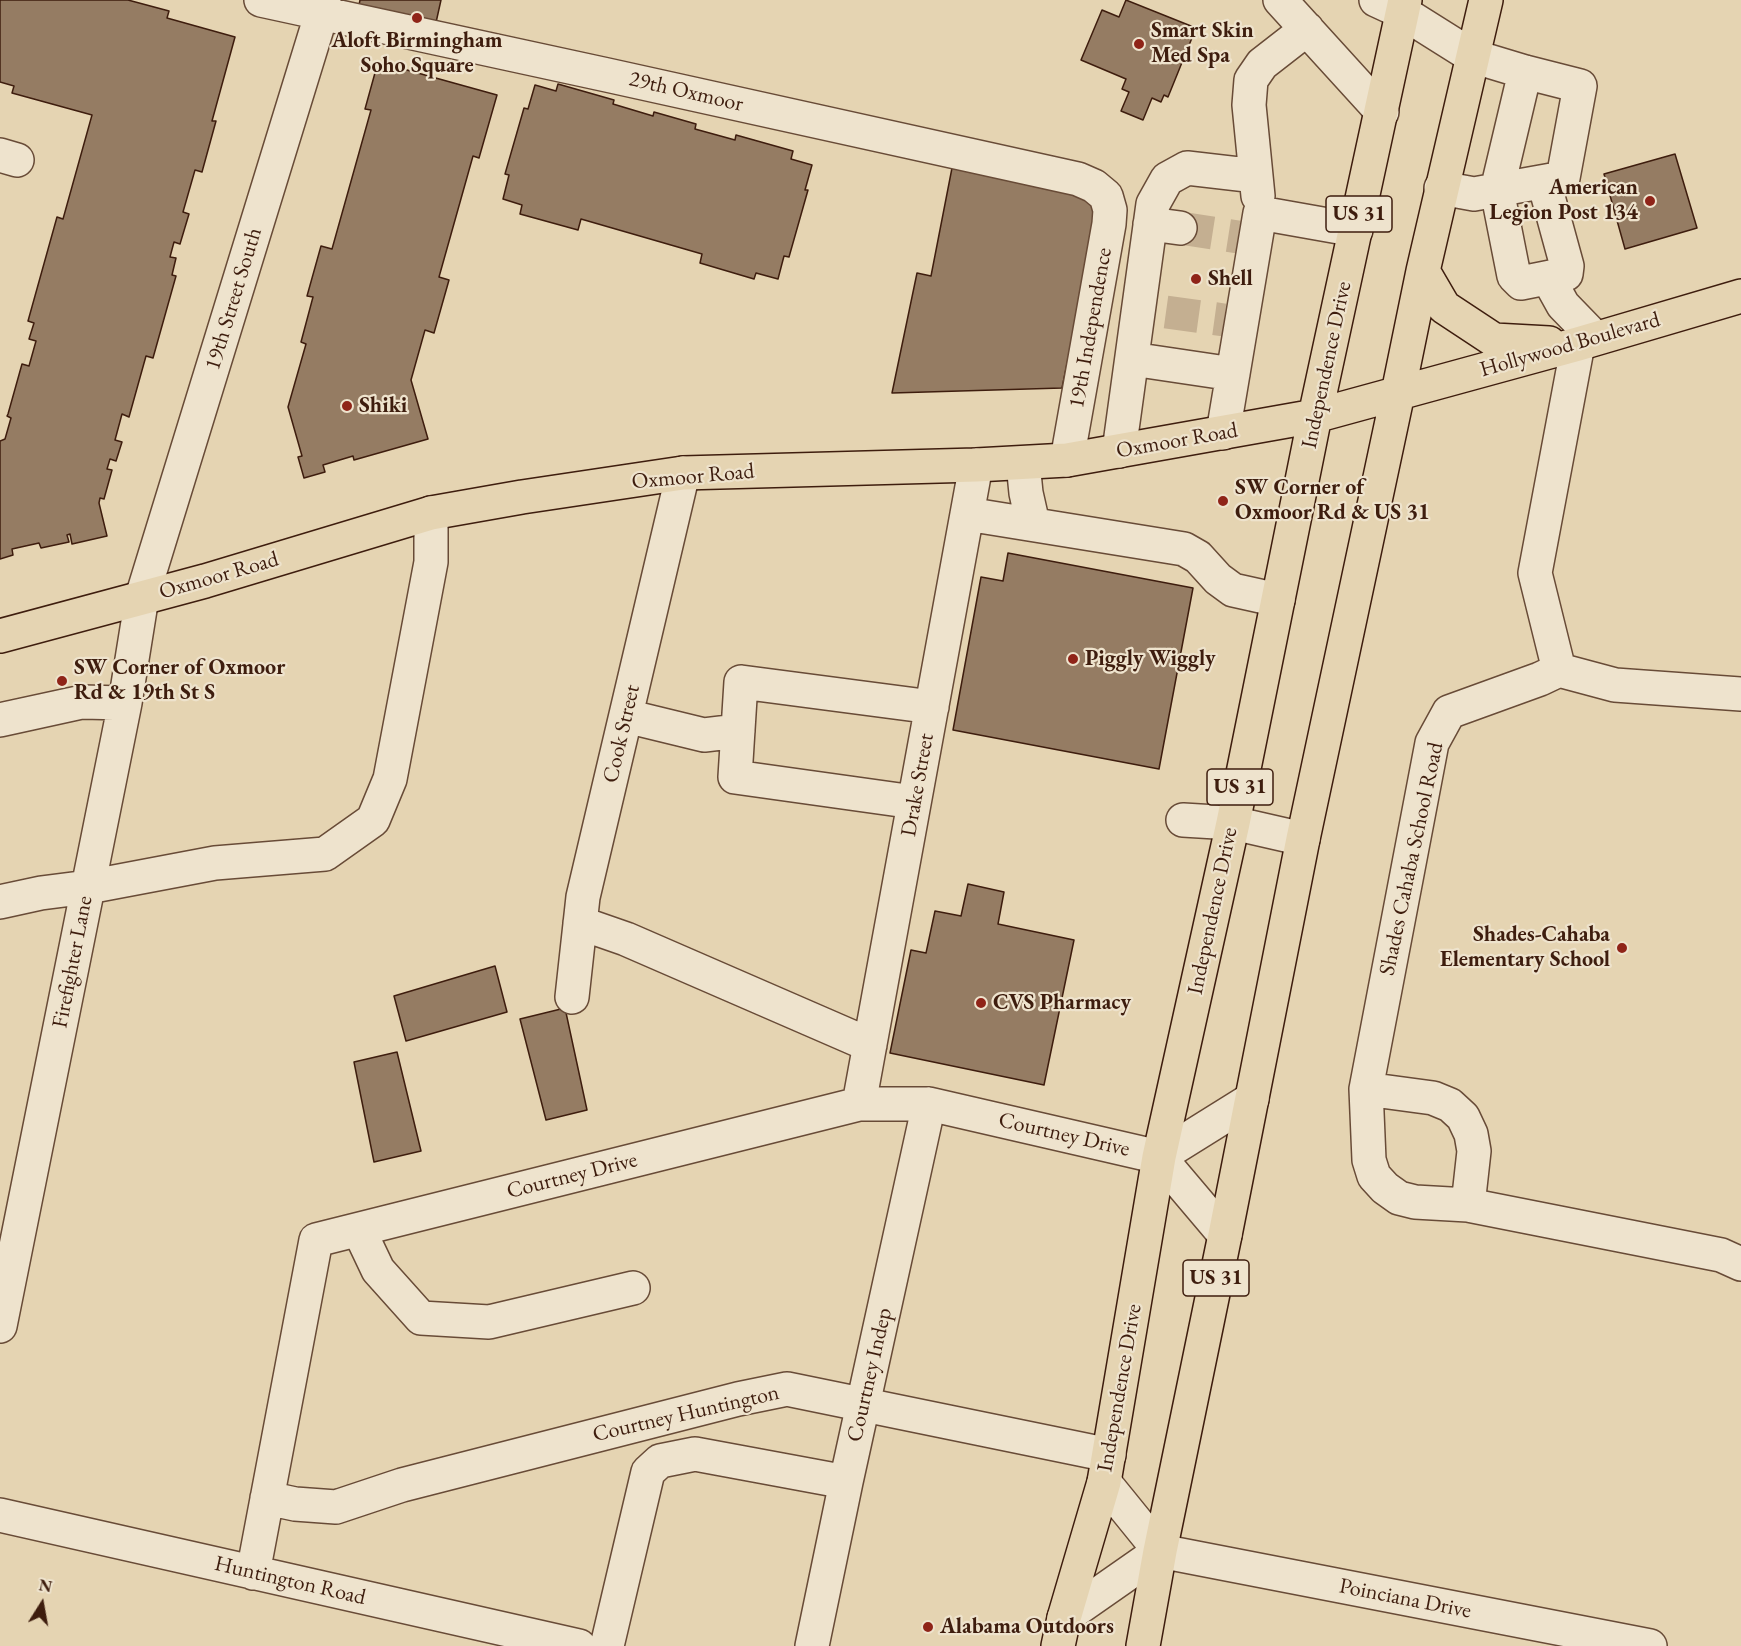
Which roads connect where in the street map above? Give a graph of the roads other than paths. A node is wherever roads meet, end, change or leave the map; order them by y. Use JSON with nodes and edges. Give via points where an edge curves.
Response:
{"nodes":[{"id":1,"x":261,"y":0,"type":"edge"},
{"id":2,"x":1280,"y":0,"type":"edge"},
{"id":3,"x":1486,"y":0,"type":"edge"},
{"id":4,"x":1394,"y":4,"type":"edge"},
{"id":5,"x":323,"y":6,"type":"edge"},
{"id":6,"x":1307,"y":29,"type":"junction"},
{"id":7,"x":1472,"y":56,"type":"junction"},
{"id":8,"x":1526,"y":72,"type":"junction"},
{"id":9,"x":1382,"y":112,"type":"junction"},
{"id":10,"x":1256,"y":176,"type":"junction"},
{"id":11,"x":1544,"y":182,"type":"junction"},
{"id":12,"x":1442,"y":188,"type":"junction"},
{"id":13,"x":1497,"y":190,"type":"junction"},
{"id":14,"x":1106,"y":196,"type":"joint"},
{"id":15,"x":1251,"y":230,"type":"junction"},
{"id":16,"x":1356,"y":230,"type":"junction"},
{"id":17,"x":1423,"y":271,"type":"junction"},
{"id":18,"x":1548,"y":278,"type":"junction"},
{"id":19,"x":1741,"y":296,"type":"edge"},
{"id":20,"x":1586,"y":341,"type":"junction"},
{"id":21,"x":1132,"y":359,"type":"junction"},
{"id":22,"x":1233,"y":374,"type":"junction"},
{"id":23,"x":1398,"y":393,"type":"junction"},
{"id":24,"x":1316,"y":416,"type":"junction"},
{"id":25,"x":1222,"y":433,"type":"junction"},
{"id":26,"x":1119,"y":451,"type":"junction"},
{"id":27,"x":1067,"y":460,"type":"junction"},
{"id":28,"x":1023,"y":463,"type":"junction"},
{"id":29,"x":976,"y":465,"type":"junction"},
{"id":30,"x":683,"y":473,"type":"junction"},
{"id":31,"x":431,"y":513,"type":"junction"},
{"id":32,"x":967,"y":514,"type":"junction"},
{"id":33,"x":1033,"y":524,"type":"junction"},
{"id":34,"x":142,"y":597,"type":"junction"},
{"id":35,"x":1278,"y":600,"type":"junction"},
{"id":36,"x":0,"y":636,"type":"edge"},
{"id":37,"x":1559,"y":670,"type":"junction"},
{"id":38,"x":1741,"y":694,"type":"edge"},
{"id":39,"x":125,"y":703,"type":"junction"},
{"id":40,"x":932,"y":708,"type":"junction"},
{"id":41,"x":626,"y":716,"type":"junction"},
{"id":42,"x":0,"y":720,"type":"edge"},
{"id":43,"x":738,"y":731,"type":"junction"},
{"id":44,"x":914,"y":802,"type":"junction"},
{"id":45,"x":1183,"y":820,"type":"dead end"},
{"id":46,"x":1233,"y":824,"type":"junction"},
{"id":47,"x":1303,"y":839,"type":"junction"},
{"id":48,"x":88,"y":887,"type":"junction"},
{"id":49,"x":0,"y":902,"type":"edge"},
{"id":50,"x":580,"y":923,"type":"junction"},
{"id":51,"x":572,"y":997,"type":"dead end"},
{"id":52,"x":870,"y":1046,"type":"junction"},
{"id":53,"x":1366,"y":1089,"type":"junction"},
{"id":54,"x":1252,"y":1099,"type":"junction"},
{"id":55,"x":859,"y":1104,"type":"junction"},
{"id":56,"x":929,"y":1104,"type":"junction"},
{"id":57,"x":1159,"y":1157,"type":"junction"},
{"id":58,"x":1468,"y":1205,"type":"junction"},
{"id":59,"x":359,"y":1230,"type":"junction"},
{"id":60,"x":1225,"y":1235,"type":"junction"},
{"id":61,"x":1741,"y":1264,"type":"edge"},
{"id":62,"x":633,"y":1288,"type":"dead end"},
{"id":63,"x":0,"y":1326,"type":"edge"},
{"id":64,"x":863,"y":1406,"type":"junction"},
{"id":65,"x":1107,"y":1468,"type":"junction"},
{"id":66,"x":846,"y":1482,"type":"junction"},
{"id":67,"x":267,"y":1498,"type":"junction"},
{"id":68,"x":0,"y":1515,"type":"edge"},
{"id":69,"x":1160,"y":1551,"type":"junction"},
{"id":70,"x":253,"y":1573,"type":"junction"},
{"id":71,"x":1061,"y":1632,"type":"edge"},
{"id":72,"x":579,"y":1646,"type":"edge"},
{"id":73,"x":607,"y":1646,"type":"edge"},
{"id":74,"x":812,"y":1646,"type":"edge"},
{"id":75,"x":1143,"y":1646,"type":"edge"},
{"id":76,"x":1650,"y":1646,"type":"edge"}],
"edges":[{"from":1,"to":5,"type":"street","name":"29th Oxmoor"},
{"from":2,"to":6,"type":"street"},
{"from":3,"to":7,"type":"main road","number":"US 31"},
{"from":4,"to":7,"type":"street"},
{"from":4,"to":9,"type":"main road","name":"Independence Drive","number":"US 31"},
{"from":5,"to":14,"type":"street","name":"29th Oxmoor","via":[[1078,179]]},
{"from":5,"to":34,"type":"street","name":"19th Street South"},
{"from":6,"to":9,"type":"street"},
{"from":6,"to":10,"type":"street","via":[[1262,64],[1251,80],[1248,105]]},
{"from":7,"to":8,"type":"street"},
{"from":7,"to":12,"type":"main road","number":"US 31"},
{"from":8,"to":11,"type":"street","via":[[1580,86],[1563,178]]},
{"from":8,"to":13,"type":"street"},
{"from":9,"to":16,"type":"main road","name":"Independence Drive","number":"US 31"},
{"from":10,"to":15,"type":"street"},
{"from":10,"to":21,"type":"street","via":[[1187,168],[1167,179],[1153,204],[1165,226],[1153,309]]},
{"from":11,"to":13,"type":"street"},
{"from":11,"to":18,"type":"street","via":[[1567,266],[1566,274]]},
{"from":12,"to":13,"type":"street","via":[[1474,194]]},
{"from":12,"to":17,"type":"main road","number":"US 31"},
{"from":13,"to":18,"type":"street","via":[[1514,276],[1521,283]]},
{"from":14,"to":27,"type":"street","name":"19th Independence","via":[[1109,224]]},
{"from":15,"to":16,"type":"street"},
{"from":15,"to":22,"type":"street","via":[[1233,322]]},
{"from":16,"to":24,"type":"main road","name":"Independence Drive","number":"US 31"},
{"from":17,"to":20,"type":"main road","via":[[1444,307],[1494,340]]},
{"from":17,"to":23,"type":"main road","number":"US 31"},
{"from":18,"to":20,"type":"street"},
{"from":19,"to":20,"type":"main road","name":"Hollywood Boulevard"},
{"from":20,"to":23,"type":"main road","name":"Hollywood Boulevard"},
{"from":20,"to":37,"type":"street","via":[[1535,573]]},
{"from":21,"to":22,"type":"street"},
{"from":21,"to":26,"type":"street"},
{"from":22,"to":25,"type":"street"},
{"from":23,"to":24,"type":"main road","name":"Oxmoor Road"},
{"from":23,"to":47,"type":"main road","number":"US 31"},
{"from":24,"to":25,"type":"main road","name":"Oxmoor Road"},
{"from":24,"to":35,"type":"main road","name":"Independence Drive","number":"US 31"},
{"from":25,"to":26,"type":"main road","name":"Oxmoor Road"},
{"from":26,"to":27,"type":"main road","name":"Oxmoor Road"},
{"from":27,"to":28,"type":"main road","name":"Oxmoor Road"},
{"from":28,"to":29,"type":"main road","name":"Oxmoor Road"},
{"from":28,"to":33,"type":"street"},
{"from":29,"to":30,"type":"main road","name":"Oxmoor Road"},
{"from":29,"to":32,"type":"street","name":"Drake Street"},
{"from":30,"to":31,"type":"main road","name":"Oxmoor Road"},
{"from":30,"to":41,"type":"street","name":"Cook Street"},
{"from":31,"to":34,"type":"main road","name":"Oxmoor Road"},
{"from":31,"to":48,"type":"street","via":[[431,562],[425,597],[390,779],[373,820],[325,854],[215,863]]},
{"from":32,"to":33,"type":"street"},
{"from":32,"to":40,"type":"street","name":"Drake Street"},
{"from":33,"to":35,"type":"street","via":[[1184,549],[1233,590]]},
{"from":34,"to":36,"type":"main road","name":"Oxmoor Road"},
{"from":34,"to":39,"type":"street","name":"Firefighter Lane"},
{"from":35,"to":46,"type":"main road","name":"Independence Drive","number":"US 31"},
{"from":37,"to":38,"type":"street","via":[[1615,685]]},
{"from":37,"to":53,"type":"street","name":"Shades Cahaba School Road","via":[[1449,712],[1432,743]]},
{"from":39,"to":42,"type":"street","via":[[82,702]]},
{"from":39,"to":48,"type":"street","name":"Firefighter Lane"},
{"from":40,"to":43,"type":"street","via":[[741,682]]},
{"from":40,"to":44,"type":"street","name":"Drake Street"},
{"from":41,"to":43,"type":"street","via":[[704,735]]},
{"from":41,"to":50,"type":"street","name":"Cook Street"},
{"from":43,"to":44,"type":"street","via":[[735,777]]},
{"from":44,"to":52,"type":"street","name":"Drake Street"},
{"from":45,"to":46,"type":"street"},
{"from":46,"to":47,"type":"street"},
{"from":46,"to":57,"type":"main road","name":"Independence Drive","number":"US 31"},
{"from":47,"to":54,"type":"main road","number":"US 31"},
{"from":48,"to":49,"type":"street"},
{"from":48,"to":63,"type":"street","name":"Firefighter Lane"},
{"from":50,"to":51,"type":"street","name":"Cook Street"},
{"from":50,"to":52,"type":"street","via":[[626,939]]},
{"from":52,"to":55,"type":"street","name":"Drake Street"},
{"from":53,"to":58,"type":"street","name":"Shades Cahaba School Road","via":[[1369,1160],[1374,1176],[1399,1198]]},
{"from":53,"to":58,"type":"street","via":[[1433,1098],[1450,1105],[1463,1117],[1474,1151]]},
{"from":54,"to":57,"type":"street","name":"Courtney Drive"},
{"from":54,"to":60,"type":"main road","number":"US 31"},
{"from":55,"to":56,"type":"street","name":"Courtney Drive"},
{"from":55,"to":59,"type":"street","name":"Courtney Drive"},
{"from":56,"to":57,"type":"street","name":"Courtney Drive"},
{"from":56,"to":64,"type":"street","name":"Courtney Indep"},
{"from":57,"to":60,"type":"street","name":"Courtney Drive"},
{"from":57,"to":65,"type":"main road","name":"Independence Drive","number":"US 31"},
{"from":58,"to":61,"type":"street","name":"Shades Cahaba School Road","via":[[1721,1255]]},
{"from":59,"to":62,"type":"street","via":[[378,1270],[421,1318],[489,1322]]},
{"from":59,"to":67,"type":"street","name":"Courtney Drive","via":[[316,1240]]},
{"from":60,"to":69,"type":"main road","number":"US 31"},
{"from":64,"to":65,"type":"street","name":"Courtney Huntington"},
{"from":64,"to":66,"type":"street","name":"Courtney Indep"},
{"from":64,"to":67,"type":"street","name":"Courtney Huntington","via":[[787,1389],[402,1485],[336,1507]]},
{"from":65,"to":69,"type":"street"},
{"from":65,"to":71,"type":"main road","name":"Independence Drive","number":"US 31"},
{"from":66,"to":73,"type":"street","via":[[695,1454],[660,1461],[648,1472]]},
{"from":66,"to":74,"type":"street","name":"Courtney Indep"},
{"from":67,"to":70,"type":"street","name":"Courtney Drive"},
{"from":68,"to":70,"type":"street","name":"Huntington Road"},
{"from":69,"to":71,"type":"street"},
{"from":69,"to":75,"type":"main road","number":"US 31"},
{"from":69,"to":76,"type":"street","name":"Poinciana Drive"},
{"from":70,"to":72,"type":"street","name":"Huntington Road"}]}
